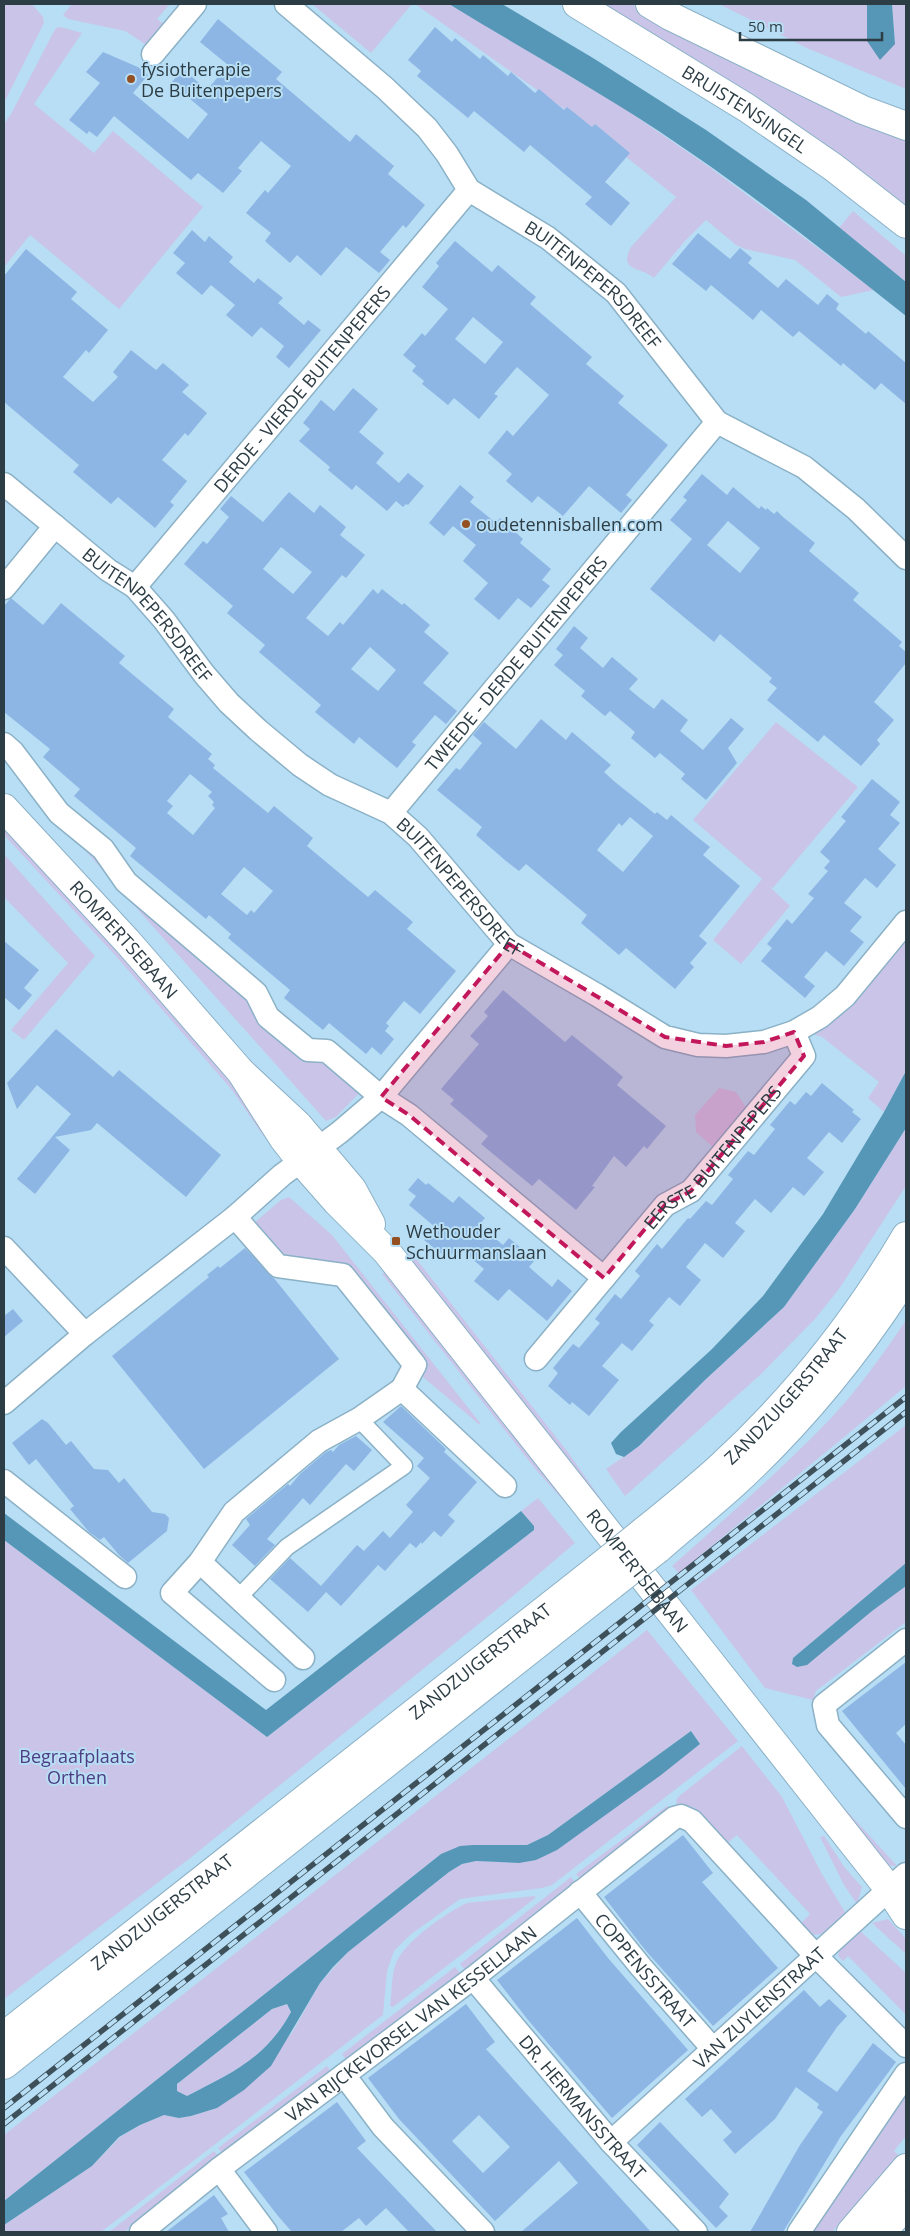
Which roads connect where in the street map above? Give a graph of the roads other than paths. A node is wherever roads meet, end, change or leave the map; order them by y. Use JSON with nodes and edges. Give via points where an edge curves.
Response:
{"nodes":[{"id":1,"x":195,"y":4,"type":"edge"},
{"id":2,"x":286,"y":4,"type":"edge"},
{"id":3,"x":577,"y":4,"type":"edge"},
{"id":4,"x":650,"y":4,"type":"edge"},
{"id":5,"x":153,"y":54,"type":"dead end"},
{"id":6,"x":906,"y":126,"type":"edge"},
{"id":7,"x":469,"y":190,"type":"junction"},
{"id":8,"x":906,"y":224,"type":"edge"},
{"id":9,"x":717,"y":422,"type":"junction"},
{"id":10,"x":4,"y":484,"type":"edge"},
{"id":11,"x":55,"y":526,"type":"junction"},
{"id":12,"x":906,"y":558,"type":"edge"},
{"id":13,"x":135,"y":587,"type":"junction"},
{"id":14,"x":4,"y":588,"type":"edge"},
{"id":15,"x":4,"y":744,"type":"edge"},
{"id":16,"x":4,"y":808,"type":"edge"},
{"id":17,"x":391,"y":813,"type":"junction"},
{"id":18,"x":906,"y":922,"type":"edge"},
{"id":19,"x":509,"y":944,"type":"junction"},
{"id":20,"x":794,"y":1032,"type":"junction"},
{"id":21,"x":381,"y":1096,"type":"junction"},
{"id":22,"x":309,"y":1155,"type":"junction"},
{"id":23,"x":235,"y":1217,"type":"junction"},
{"id":24,"x":906,"y":1236,"type":"edge"},
{"id":25,"x":4,"y":1248,"type":"edge"},
{"id":26,"x":906,"y":1276,"type":"edge"},
{"id":27,"x":604,"y":1278,"type":"junction"},
{"id":28,"x":85,"y":1334,"type":"junction"},
{"id":29,"x":536,"y":1359,"type":"dead end"},
{"id":30,"x":402,"y":1389,"type":"junction"},
{"id":31,"x":4,"y":1403,"type":"edge"},
{"id":32,"x":359,"y":1419,"type":"junction"},
{"id":33,"x":4,"y":1480,"type":"edge"},
{"id":34,"x":505,"y":1486,"type":"dead end"},
{"id":35,"x":651,"y":1540,"type":"junction"},
{"id":36,"x":200,"y":1562,"type":"junction"},
{"id":37,"x":605,"y":1576,"type":"junction"},
{"id":38,"x":125,"y":1577,"type":"dead end"},
{"id":39,"x":239,"y":1597,"type":"junction"},
{"id":40,"x":906,"y":1640,"type":"edge"},
{"id":41,"x":304,"y":1658,"type":"dead end"},
{"id":42,"x":274,"y":1680,"type":"dead end"},
{"id":43,"x":906,"y":1817,"type":"edge"},
{"id":44,"x":901,"y":1888,"type":"edge"},
{"id":45,"x":580,"y":1892,"type":"junction"},
{"id":46,"x":906,"y":1915,"type":"edge"},
{"id":47,"x":815,"y":1955,"type":"junction"},
{"id":48,"x":472,"y":1978,"type":"junction"},
{"id":49,"x":4,"y":2036,"type":"edge"},
{"id":50,"x":906,"y":2046,"type":"edge"},
{"id":51,"x":714,"y":2049,"type":"junction"},
{"id":52,"x":4,"y":2066,"type":"edge"},
{"id":53,"x":906,"y":2074,"type":"edge"},
{"id":54,"x":344,"y":2075,"type":"junction"},
{"id":55,"x":611,"y":2142,"type":"junction"},
{"id":56,"x":906,"y":2168,"type":"edge"},
{"id":57,"x":219,"y":2170,"type":"junction"},
{"id":58,"x":906,"y":2205,"type":"edge"},
{"id":59,"x":141,"y":2232,"type":"edge"},
{"id":60,"x":266,"y":2232,"type":"edge"},
{"id":61,"x":483,"y":2232,"type":"edge"},
{"id":62,"x":696,"y":2232,"type":"edge"},
{"id":63,"x":798,"y":2232,"type":"edge"},
{"id":64,"x":851,"y":2232,"type":"edge"},
{"id":65,"x":882,"y":2232,"type":"edge"}],
"edges":[{"from":1,"to":5,"type":"street"},
{"from":2,"to":7,"type":"street","name":"BUITENPEPERSDREEF","via":[[427,128],[448,154]]},
{"from":3,"to":8,"type":"main road","name":"BRUISTENSINGEL","via":[[747,108],[833,167]]},
{"from":4,"to":6,"type":"main road","via":[[863,110]]},
{"from":7,"to":9,"type":"street","name":"BUITENPEPERSDREEF","via":[[548,238],[616,293]]},
{"from":7,"to":13,"type":"street","name":"DERDE - VIERDE BUITENPEPERS"},
{"from":9,"to":12,"type":"street","name":"BUITENPEPERSDREEF","via":[[804,467],[856,509]]},
{"from":9,"to":17,"type":"street","name":"TWEEDE - DERDE BUITENPEPERS"},
{"from":10,"to":11,"type":"street","name":"BUITENPEPERSDREEF"},
{"from":11,"to":13,"type":"street","name":"BUITENPEPERSDREEF","via":[[108,570]]},
{"from":11,"to":14,"type":"street"},
{"from":13,"to":17,"type":"street","name":"BUITENPEPERSDREEF","via":[[204,674],[258,730],[330,785]]},
{"from":15,"to":21,"type":"street","via":[[59,813],[102,849],[126,882],[256,993],[268,1017],[308,1050],[327,1051]]},
{"from":16,"to":22,"type":"main road","name":"ROMPERTSEBAAN","via":[[127,941],[241,1072],[298,1125]]},
{"from":17,"to":19,"type":"street","name":"BUITENPEPERSDREEF","via":[[418,837]]},
{"from":18,"to":20,"type":"street","name":"BUITENPEPERSDREEF","via":[[845,996],[820,1017]]},
{"from":19,"to":20,"type":"street","name":"BUITENPEPERSDREEF","via":[[665,1037],[698,1045],[726,1046],[764,1042]]},
{"from":19,"to":21,"type":"street"},
{"from":20,"to":27,"type":"street","name":"EERSTE BUITENPEPERS","via":[[804,1056],[691,1191],[665,1205]]},
{"from":21,"to":22,"type":"street"},
{"from":21,"to":27,"type":"street","via":[[409,1115]]},
{"from":22,"to":23,"type":"street"},
{"from":22,"to":44,"type":"main road","name":"ROMPERTSEBAAN","via":[[352,1189],[386,1251]]},
{"from":23,"to":28,"type":"street"},
{"from":23,"to":30,"type":"street","via":[[278,1266],[343,1275],[415,1365]]},
{"from":24,"to":35,"type":"main road","name":"ZANDZUIGERSTRAAT","via":[[858,1312],[814,1368]]},
{"from":25,"to":28,"type":"street"},
{"from":26,"to":35,"type":"main road","name":"ZANDZUIGERSTRAAT","via":[[876,1323],[831,1382],[780,1438],[736,1482]]},
{"from":27,"to":29,"type":"street","name":"EERSTE BUITENPEPERS"},
{"from":28,"to":31,"type":"street"},
{"from":30,"to":32,"type":"street"},
{"from":30,"to":34,"type":"street"},
{"from":32,"to":36,"type":"street","via":[[319,1441],[234,1512]]},
{"from":32,"to":39,"type":"street","via":[[404,1466],[287,1546]]},
{"from":33,"to":38,"type":"street"},
{"from":35,"to":37,"type":"main road","name":"ZANDZUIGERSTRAAT","bridge":true},
{"from":36,"to":39,"type":"street"},
{"from":36,"to":42,"type":"street","via":[[172,1593]]},
{"from":37,"to":49,"type":"main road","name":"ZANDZUIGERSTRAAT"},
{"from":37,"to":52,"type":"main road","name":"ZANDZUIGERSTRAAT"},
{"from":39,"to":41,"type":"street"},
{"from":40,"to":43,"type":"street","via":[[824,1705],[828,1725]]},
{"from":44,"to":46,"type":"main road","name":"ROMPERTSEBAAN"},
{"from":44,"to":47,"type":"street","name":"VAN ZUYLENSTRAAT"},
{"from":45,"to":47,"type":"street","name":"VAN RIJCKEVORSEL VAN KESSELLAAN","via":[[680,1816],[692,1821]]},
{"from":45,"to":48,"type":"street","name":"VAN RIJCKEVORSEL VAN KESSELLAAN"},
{"from":45,"to":51,"type":"street","name":"COPPENSSTRAAT"},
{"from":47,"to":50,"type":"street"},
{"from":47,"to":51,"type":"street","name":"VAN ZUYLENSTRAAT"},
{"from":48,"to":54,"type":"street","name":"VAN RIJCKEVORSEL VAN KESSELLAAN"},
{"from":48,"to":55,"type":"street","name":"DR. HERMANSSTRAAT"},
{"from":51,"to":55,"type":"street","name":"VAN ZUYLENSTRAAT"},
{"from":53,"to":63,"type":"street"},
{"from":54,"to":57,"type":"street","name":"VAN RIJCKEVORSEL VAN KESSELLAAN"},
{"from":54,"to":61,"type":"street","via":[[383,2128]]},
{"from":55,"to":62,"type":"street","name":"DR. HERMANSSTRAAT"},
{"from":56,"to":64,"type":"main road"},
{"from":57,"to":59,"type":"street","name":"VAN RIJCKEVORSEL VAN KESSELLAAN"},
{"from":57,"to":60,"type":"street"},
{"from":58,"to":65,"type":"main road"}]}
